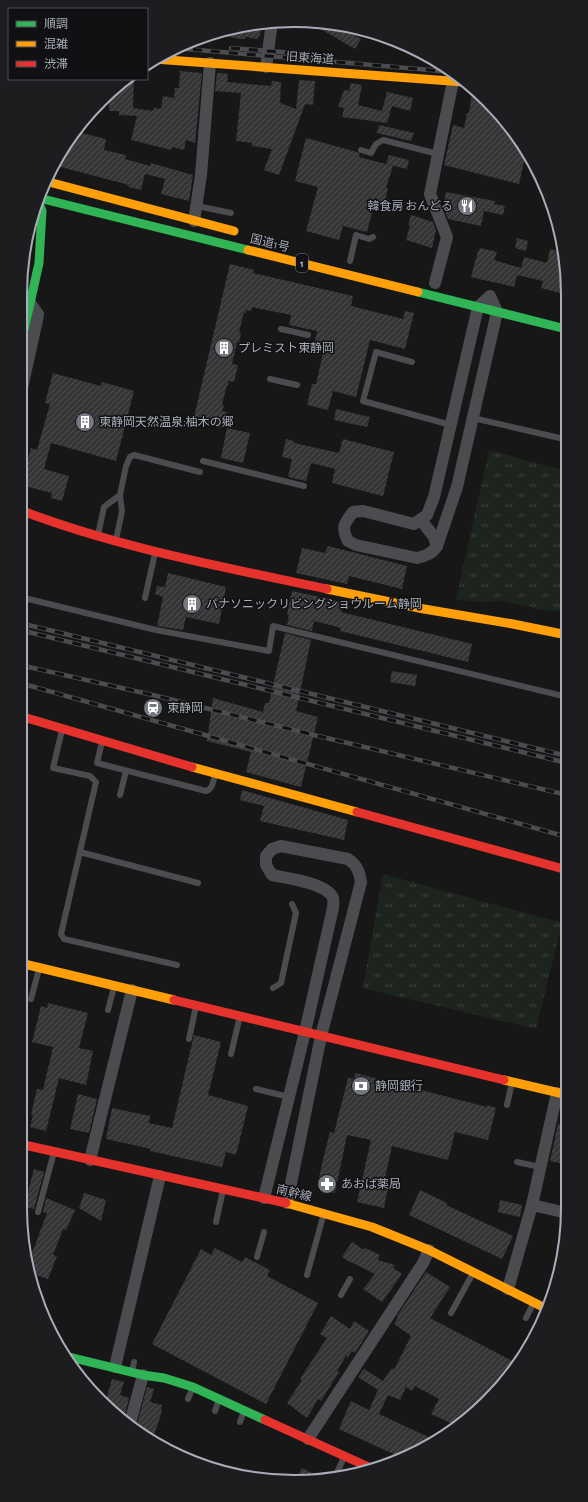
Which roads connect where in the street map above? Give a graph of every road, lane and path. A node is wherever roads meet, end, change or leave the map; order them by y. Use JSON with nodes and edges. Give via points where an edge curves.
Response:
{"nodes":[{"id":1,"x":271,"y":28,"type":"edge"},
{"id":2,"x":167,"y":60,"type":"edge"},
{"id":3,"x":210,"y":63,"type":"junction"},
{"id":4,"x":266,"y":67,"type":"junction"},
{"id":5,"x":455,"y":81,"type":"edge"},
{"id":6,"x":458,"y":83,"type":"edge"},
{"id":7,"x":361,"y":150,"type":"dead end"},
{"id":8,"x":438,"y":154,"type":"junction"},
{"id":9,"x":52,"y":183,"type":"edge"},
{"id":10,"x":44,"y":199,"type":"edge"},
{"id":11,"x":197,"y":206,"type":"junction"},
{"id":12,"x":41,"y":208,"type":"edge"},
{"id":13,"x":231,"y":214,"type":"dead end"},
{"id":14,"x":194,"y":220,"type":"junction"},
{"id":15,"x":246,"y":234,"type":"dead end"},
{"id":16,"x":373,"y":237,"type":"dead end"},
{"id":17,"x":350,"y":260,"type":"dead end"},
{"id":18,"x":435,"y":282,"type":"dead end"},
{"id":19,"x":477,"y":293,"type":"dead end"},
{"id":20,"x":494,"y":297,"type":"junction"},
{"id":21,"x":30,"y":303,"type":"junction"},
{"id":22,"x":478,"y":307,"type":"junction"},
{"id":23,"x":497,"y":312,"type":"junction"},
{"id":24,"x":27,"y":316,"type":"edge"},
{"id":25,"x":561,"y":328,"type":"edge"},
{"id":26,"x":281,"y":329,"type":"dead end"},
{"id":27,"x":308,"y":335,"type":"dead end"},
{"id":28,"x":412,"y":362,"type":"dead end"},
{"id":29,"x":27,"y":365,"type":"edge"},
{"id":30,"x":270,"y":379,"type":"dead end"},
{"id":31,"x":297,"y":385,"type":"dead end"},
{"id":32,"x":473,"y":418,"type":"junction"},
{"id":33,"x":451,"y":425,"type":"junction"},
{"id":34,"x":561,"y":438,"type":"edge"},
{"id":35,"x":203,"y":461,"type":"dead end"},
{"id":36,"x":200,"y":472,"type":"dead end"},
{"id":37,"x":304,"y":486,"type":"dead end"},
{"id":38,"x":120,"y":495,"type":"junction"},
{"id":39,"x":27,"y":513,"type":"edge"},
{"id":40,"x":421,"y":520,"type":"junction"},
{"id":41,"x":98,"y":536,"type":"junction"},
{"id":42,"x":116,"y":541,"type":"junction"},
{"id":43,"x":437,"y":546,"type":"junction"},
{"id":44,"x":155,"y":551,"type":"junction"},
{"id":45,"x":27,"y":598,"type":"edge"},
{"id":46,"x":144,"y":598,"type":"dead end"},
{"id":47,"x":561,"y":634,"type":"edge"},
{"id":48,"x":561,"y":696,"type":"edge"},
{"id":49,"x":27,"y":718,"type":"edge"},
{"id":50,"x":62,"y":729,"type":"junction"},
{"id":51,"x":102,"y":741,"type":"junction"},
{"id":52,"x":126,"y":771,"type":"junction"},
{"id":53,"x":216,"y":773,"type":"junction"},
{"id":54,"x":120,"y":795,"type":"dead end"},
{"id":55,"x":80,"y":852,"type":"junction"},
{"id":56,"x":561,"y":868,"type":"edge"},
{"id":57,"x":198,"y":883,"type":"dead end"},
{"id":58,"x":292,"y":904,"type":"dead end"},
{"id":59,"x":27,"y":965,"type":"edge"},
{"id":60,"x":177,"y":965,"type":"dead end"},
{"id":61,"x":39,"y":968,"type":"junction"},
{"id":62,"x":114,"y":986,"type":"junction"},
{"id":63,"x":272,"y":988,"type":"dead end"},
{"id":64,"x":132,"y":990,"type":"junction"},
{"id":65,"x":31,"y":999,"type":"dead end"},
{"id":66,"x":196,"y":1006,"type":"junction"},
{"id":67,"x":108,"y":1010,"type":"dead end"},
{"id":68,"x":240,"y":1016,"type":"junction"},
{"id":69,"x":305,"y":1032,"type":"junction"},
{"id":70,"x":322,"y":1036,"type":"junction"},
{"id":71,"x":189,"y":1039,"type":"dead end"},
{"id":72,"x":231,"y":1054,"type":"dead end"},
{"id":73,"x":512,"y":1082,"type":"junction"},
{"id":74,"x":256,"y":1089,"type":"dead end"},
{"id":75,"x":561,"y":1094,"type":"edge"},
{"id":76,"x":289,"y":1097,"type":"junction"},
{"id":77,"x":561,"y":1098,"type":"edge"},
{"id":78,"x":507,"y":1106,"type":"dead end"},
{"id":79,"x":27,"y":1145,"type":"edge"},
{"id":80,"x":54,"y":1152,"type":"junction"},
{"id":81,"x":90,"y":1160,"type":"junction"},
{"id":82,"x":517,"y":1162,"type":"dead end"},
{"id":83,"x":540,"y":1173,"type":"junction"},
{"id":84,"x":160,"y":1176,"type":"junction"},
{"id":85,"x":224,"y":1190,"type":"junction"},
{"id":86,"x":264,"y":1198,"type":"junction"},
{"id":87,"x":287,"y":1204,"type":"junction"},
{"id":88,"x":532,"y":1205,"type":"junction"},
{"id":89,"x":38,"y":1212,"type":"dead end"},
{"id":90,"x":324,"y":1213,"type":"junction"},
{"id":91,"x":561,"y":1214,"type":"edge"},
{"id":92,"x":216,"y":1222,"type":"dead end"},
{"id":93,"x":264,"y":1232,"type":"dead end"},
{"id":94,"x":429,"y":1250,"type":"junction"},
{"id":95,"x":257,"y":1258,"type":"dead end"},
{"id":96,"x":473,"y":1272,"type":"junction"},
{"id":97,"x":307,"y":1276,"type":"dead end"},
{"id":98,"x":350,"y":1279,"type":"dead end"},
{"id":99,"x":508,"y":1289,"type":"junction"},
{"id":100,"x":341,"y":1295,"type":"dead end"},
{"id":101,"x":534,"y":1302,"type":"junction"},
{"id":102,"x":542,"y":1307,"type":"edge"},
{"id":103,"x":451,"y":1314,"type":"dead end"},
{"id":104,"x":526,"y":1318,"type":"dead end"},
{"id":105,"x":75,"y":1360,"type":"edge"},
{"id":106,"x":134,"y":1362,"type":"dead end"},
{"id":107,"x":115,"y":1367,"type":"junction"},
{"id":108,"x":137,"y":1373,"type":"junction"},
{"id":109,"x":193,"y":1387,"type":"junction"},
{"id":110,"x":188,"y":1399,"type":"dead end"},
{"id":111,"x":219,"y":1400,"type":"junction"},
{"id":112,"x":215,"y":1411,"type":"dead end"},
{"id":113,"x":244,"y":1411,"type":"junction"},
{"id":114,"x":130,"y":1420,"type":"edge"},
{"id":115,"x":240,"y":1422,"type":"dead end"},
{"id":116,"x":308,"y":1440,"type":"junction"},
{"id":117,"x":344,"y":1456,"type":"junction"},
{"id":118,"x":365,"y":1465,"type":"edge"},
{"id":119,"x":337,"y":1472,"type":"edge"}],
"edges":[{"from":1,"to":4,"type":"street"},
{"from":2,"to":3,"type":"main road","name":"旧東海道"},
{"from":3,"to":4,"type":"main road","name":"旧東海道"},
{"from":3,"to":11,"type":"street"},
{"from":4,"to":5,"type":"main road","name":"旧東海道"},
{"from":6,"to":8,"type":"street"},
{"from":7,"to":8,"type":"lane","via":[[371,153],[376,144],[383,140]]},
{"from":8,"to":18,"type":"street","via":[[430,194],[447,237]]},
{"from":9,"to":14,"type":"main road","name":"国道1号"},
{"from":10,"to":22,"type":"main road","name":"国道1号","number":"1"},
{"from":11,"to":13,"type":"lane"},
{"from":11,"to":14,"type":"street"},
{"from":12,"to":21,"type":"main road","via":[[39,263]]},
{"from":14,"to":15,"type":"main road","name":"国道1号"},
{"from":16,"to":17,"type":"lane","via":[[368,239],[356,235]]},
{"from":19,"to":20,"type":"main road"},
{"from":20,"to":22,"type":"street"},
{"from":20,"to":23,"type":"street"},
{"from":21,"to":24,"type":"main road"},
{"from":21,"to":29,"type":"street","via":[[38,314]]},
{"from":22,"to":23,"type":"main road","name":"国道1号","number":"1"},
{"from":22,"to":33,"type":"street"},
{"from":23,"to":25,"type":"main road","name":"国道1号","number":"1"},
{"from":23,"to":32,"type":"street"},
{"from":26,"to":27,"type":"lane"},
{"from":28,"to":33,"type":"lane","via":[[376,352],[363,401]]},
{"from":30,"to":31,"type":"lane"},
{"from":32,"to":34,"type":"lane"},
{"from":32,"to":43,"type":"street","via":[[457,487]]},
{"from":33,"to":40,"type":"street","via":[[433,502],[427,515]]},
{"from":35,"to":37,"type":"lane"},
{"from":36,"to":38,"type":"lane","via":[[134,455],[130,457],[126,466]]},
{"from":38,"to":41,"type":"lane","via":[[104,507]]},
{"from":38,"to":42,"type":"lane","via":[[122,511]]},
{"from":39,"to":41,"type":"main road"},
{"from":40,"to":43,"type":"street","via":[[434,537]]},
{"from":40,"to":43,"type":"street","via":[[414,524],[363,511],[353,512],[344,524],[344,533],[348,541],[356,545],[417,558],[434,551]]},
{"from":41,"to":42,"type":"main road"},
{"from":42,"to":44,"type":"main road"},
{"from":44,"to":46,"type":"lane"},
{"from":44,"to":47,"type":"main road","via":[[423,608]]},
{"from":45,"to":48,"type":"lane","via":[[156,630],[269,651],[273,626]]},
{"from":49,"to":50,"type":"main road"},
{"from":50,"to":51,"type":"main road"},
{"from":50,"to":55,"type":"lane","via":[[53,768],[90,776],[96,782]]},
{"from":51,"to":52,"type":"lane","via":[[97,763]]},
{"from":51,"to":53,"type":"main road"},
{"from":52,"to":53,"type":"lane","via":[[206,791],[212,787]]},
{"from":52,"to":54,"type":"lane"},
{"from":53,"to":56,"type":"main road"},
{"from":55,"to":57,"type":"lane"},
{"from":55,"to":60,"type":"lane","via":[[60,934],[64,939]]},
{"from":58,"to":63,"type":"lane","via":[[296,913],[281,983]]},
{"from":59,"to":61,"type":"main road"},
{"from":61,"to":62,"type":"main road"},
{"from":61,"to":65,"type":"lane"},
{"from":62,"to":64,"type":"main road"},
{"from":62,"to":67,"type":"lane"},
{"from":64,"to":66,"type":"main road"},
{"from":64,"to":81,"type":"street"},
{"from":66,"to":68,"type":"main road"},
{"from":66,"to":71,"type":"lane"},
{"from":68,"to":69,"type":"main road"},
{"from":68,"to":72,"type":"lane"},
{"from":69,"to":70,"type":"main road"},
{"from":69,"to":70,"type":"street","via":[[333,899],[328,891],[315,885],[272,875],[266,865],[266,856],[272,849],[281,846],[348,859],[359,871],[360,882]]},
{"from":69,"to":76,"type":"street"},
{"from":70,"to":73,"type":"main road"},
{"from":70,"to":87,"type":"street"},
{"from":73,"to":75,"type":"main road"},
{"from":73,"to":78,"type":"lane"},
{"from":74,"to":76,"type":"lane"},
{"from":76,"to":86,"type":"street"},
{"from":77,"to":83,"type":"street"},
{"from":79,"to":80,"type":"main road","name":"南幹線"},
{"from":80,"to":81,"type":"main road","name":"南幹線"},
{"from":80,"to":89,"type":"lane"},
{"from":81,"to":84,"type":"main road","name":"南幹線"},
{"from":82,"to":83,"type":"lane"},
{"from":83,"to":88,"type":"street"},
{"from":84,"to":85,"type":"main road","name":"南幹線"},
{"from":84,"to":107,"type":"street"},
{"from":85,"to":86,"type":"main road","name":"南幹線"},
{"from":85,"to":92,"type":"lane"},
{"from":86,"to":87,"type":"main road","name":"南幹線"},
{"from":87,"to":90,"type":"main road","name":"南幹線"},
{"from":88,"to":91,"type":"street"},
{"from":88,"to":99,"type":"street","via":[[523,1248]]},
{"from":90,"to":94,"type":"main road","name":"南幹線","via":[[372,1227]]},
{"from":90,"to":97,"type":"lane"},
{"from":93,"to":95,"type":"lane"},
{"from":94,"to":96,"type":"main road","name":"南幹線"},
{"from":94,"to":116,"type":"street"},
{"from":96,"to":99,"type":"main road","name":"南幹線"},
{"from":96,"to":103,"type":"lane"},
{"from":98,"to":100,"type":"lane"},
{"from":99,"to":101,"type":"main road","name":"南幹線"},
{"from":101,"to":102,"type":"main road","name":"南幹線"},
{"from":101,"to":104,"type":"lane"},
{"from":105,"to":107,"type":"main road","via":[[83,1364]]},
{"from":106,"to":108,"type":"lane"},
{"from":107,"to":108,"type":"main road"},
{"from":108,"to":109,"type":"main road"},
{"from":108,"to":114,"type":"street"},
{"from":109,"to":110,"type":"lane"},
{"from":109,"to":111,"type":"main road"},
{"from":111,"to":112,"type":"lane"},
{"from":111,"to":113,"type":"main road"},
{"from":113,"to":115,"type":"lane"},
{"from":113,"to":116,"type":"main road","via":[[268,1425]]},
{"from":116,"to":117,"type":"main road"},
{"from":117,"to":118,"type":"main road"},
{"from":117,"to":119,"type":"lane"}]}
